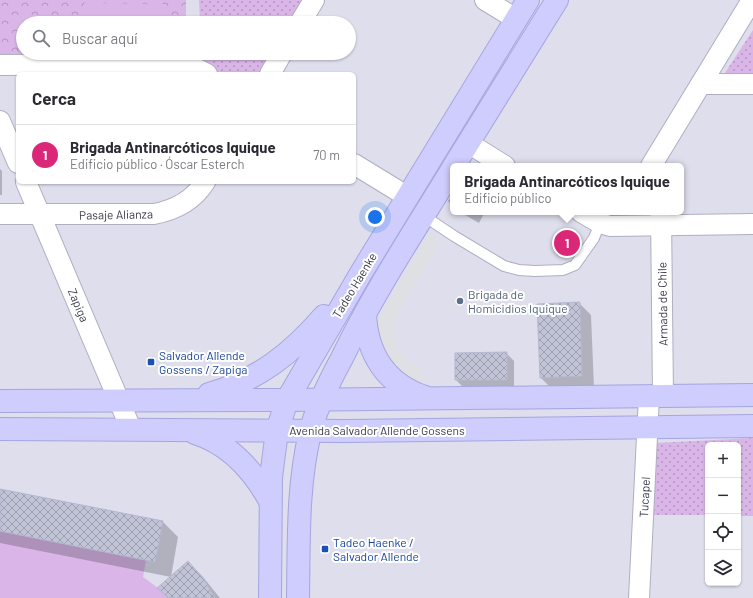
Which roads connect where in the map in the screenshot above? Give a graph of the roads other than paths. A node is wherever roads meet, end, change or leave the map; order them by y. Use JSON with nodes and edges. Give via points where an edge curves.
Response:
{"nodes":[{"id":1,"x":314,"y":0,"type":"edge"},
{"id":2,"x":485,"y":0,"type":"edge"},
{"id":3,"x":528,"y":0,"type":"edge"},
{"id":4,"x":557,"y":0,"type":"edge"},
{"id":5,"x":752,"y":0,"type":"edge"},
{"id":6,"x":304,"y":16,"type":"edge"},
{"id":7,"x":516,"y":18,"type":"junction"},
{"id":8,"x":278,"y":60,"type":"edge"},
{"id":9,"x":0,"y":65,"type":"edge"},
{"id":10,"x":203,"y":72,"type":"edge"},
{"id":11,"x":271,"y":72,"type":"edge"},
{"id":12,"x":701,"y":84,"type":"junction"},
{"id":13,"x":753,"y":84,"type":"edge"},
{"id":14,"x":0,"y":121,"type":"edge"},
{"id":15,"x":468,"y":143,"type":"junction"},
{"id":16,"x":16,"y":158,"type":"edge"},
{"id":17,"x":657,"y":161,"type":"edge"},
{"id":18,"x":456,"y":163,"type":"edge"},
{"id":19,"x":500,"y":163,"type":"edge"},
{"id":20,"x":356,"y":165,"type":"edge"},
{"id":21,"x":450,"y":174,"type":"edge"},
{"id":22,"x":27,"y":184,"type":"edge"},
{"id":23,"x":203,"y":184,"type":"edge"},
{"id":24,"x":408,"y":197,"type":"junction"},
{"id":25,"x":0,"y":214,"type":"edge"},
{"id":26,"x":40,"y":214,"type":"junction"},
{"id":27,"x":593,"y":215,"type":"edge"},
{"id":28,"x":424,"y":216,"type":"junction"},
{"id":29,"x":661,"y":218,"type":"edge"},
{"id":30,"x":613,"y":220,"type":"edge"},
{"id":31,"x":753,"y":224,"type":"edge"},
{"id":32,"x":361,"y":273,"type":"junction"},
{"id":33,"x":365,"y":314,"type":"junction"},
{"id":34,"x":753,"y":395,"type":"edge"},
{"id":35,"x":656,"y":396,"type":"junction"},
{"id":36,"x":430,"y":398,"type":"junction"},
{"id":37,"x":120,"y":400,"type":"junction"},
{"id":38,"x":180,"y":400,"type":"junction"},
{"id":39,"x":287,"y":400,"type":"junction"},
{"id":40,"x":322,"y":400,"type":"junction"},
{"id":41,"x":0,"y":401,"type":"edge"},
{"id":42,"x":753,"y":426,"type":"edge"},
{"id":43,"x":648,"y":427,"type":"junction"},
{"id":44,"x":0,"y":428,"type":"edge"},
{"id":45,"x":132,"y":429,"type":"junction"},
{"id":46,"x":186,"y":430,"type":"junction"},
{"id":47,"x":277,"y":431,"type":"junction"},
{"id":48,"x":310,"y":431,"type":"junction"},
{"id":49,"x":270,"y":501,"type":"junction"},
{"id":50,"x":270,"y":598,"type":"edge"},
{"id":51,"x":298,"y":598,"type":"edge"},
{"id":52,"x":639,"y":598,"type":"edge"}],
"edges":[{"from":1,"to":6,"type":"street"},
{"from":2,"to":7,"type":"street"},
{"from":3,"to":7,"type":"main road","name":"Tadeo Haenke"},
{"from":4,"to":15,"type":"main road","name":"Tadeo Haenke"},
{"from":5,"to":12,"type":"street"},
{"from":7,"to":24,"type":"main road","name":"Tadeo Haenke"},
{"from":8,"to":11,"type":"street"},
{"from":9,"to":10,"type":"street","via":[[178,64]]},
{"from":12,"to":13,"type":"street"},
{"from":12,"to":17,"type":"street"},
{"from":14,"to":16,"type":"street"},
{"from":15,"to":18,"type":"main road","name":"Tadeo Haenke"},
{"from":15,"to":19,"type":"street"},
{"from":20,"to":24,"type":"street"},
{"from":21,"to":28,"type":"main road","name":"Tadeo Haenke"},
{"from":22,"to":26,"type":"street","name":"Zapiga"},
{"from":23,"to":26,"type":"street","name":"Pasaje Alianza","via":[[186,202],[176,208],[154,214]]},
{"from":24,"to":32,"type":"main road","name":"Tadeo Haenke"},
{"from":25,"to":26,"type":"street","name":"Pasaje Alianza"},
{"from":26,"to":37,"type":"street","name":"Zapiga"},
{"from":27,"to":30,"type":"street"},
{"from":28,"to":30,"type":"lane","via":[[504,266],[535,271],[562,270],[575,265],[594,238]]},
{"from":28,"to":33,"type":"main road","name":"Tadeo Haenke"},
{"from":29,"to":30,"type":"street"},
{"from":29,"to":31,"type":"street"},
{"from":29,"to":35,"type":"street","name":"Armada de Chile"},
{"from":32,"to":38,"type":"main road","via":[[294,349],[276,363],[244,382]]},
{"from":32,"to":39,"type":"main road","name":"Tadeo Haenke"},
{"from":33,"to":36,"type":"main road","via":[[369,342],[383,368],[404,387]]},
{"from":33,"to":40,"type":"main road","name":"Tadeo Haenke"},
{"from":34,"to":35,"type":"main road"},
{"from":35,"to":36,"type":"main road"},
{"from":35,"to":43,"type":"street","name":"Tucapel"},
{"from":36,"to":40,"type":"main road"},
{"from":37,"to":38,"type":"main road"},
{"from":37,"to":41,"type":"main road"},
{"from":37,"to":45,"type":"street","name":"Zapiga"},
{"from":38,"to":39,"type":"main road"},
{"from":39,"to":40,"type":"main road"},
{"from":39,"to":47,"type":"main road","name":"Tadeo Haenke"},
{"from":40,"to":48,"type":"main road","name":"Tadeo Haenke"},
{"from":42,"to":43,"type":"main road","name":"Avenida Salvador Allende Gossens"},
{"from":43,"to":48,"type":"main road","name":"Avenida Salvador Allende Gossens"},
{"from":43,"to":52,"type":"street","name":"Tucapel"},
{"from":44,"to":45,"type":"main road","name":"Avenida Salvador Allende Gossens"},
{"from":45,"to":46,"type":"main road","name":"Avenida Salvador Allende Gossens"},
{"from":46,"to":47,"type":"main road","name":"Avenida Salvador Allende Gossens"},
{"from":46,"to":49,"type":"main road","via":[[216,442],[241,460],[252,472]]},
{"from":47,"to":48,"type":"main road","name":"Avenida Salvador Allende Gossens"},
{"from":47,"to":49,"type":"main road","name":"Tadeo Haenke"},
{"from":48,"to":51,"type":"main road","name":"Tadeo Haenke","via":[[300,506]]},
{"from":49,"to":50,"type":"main road","name":"Tadeo Haenke"}]}
